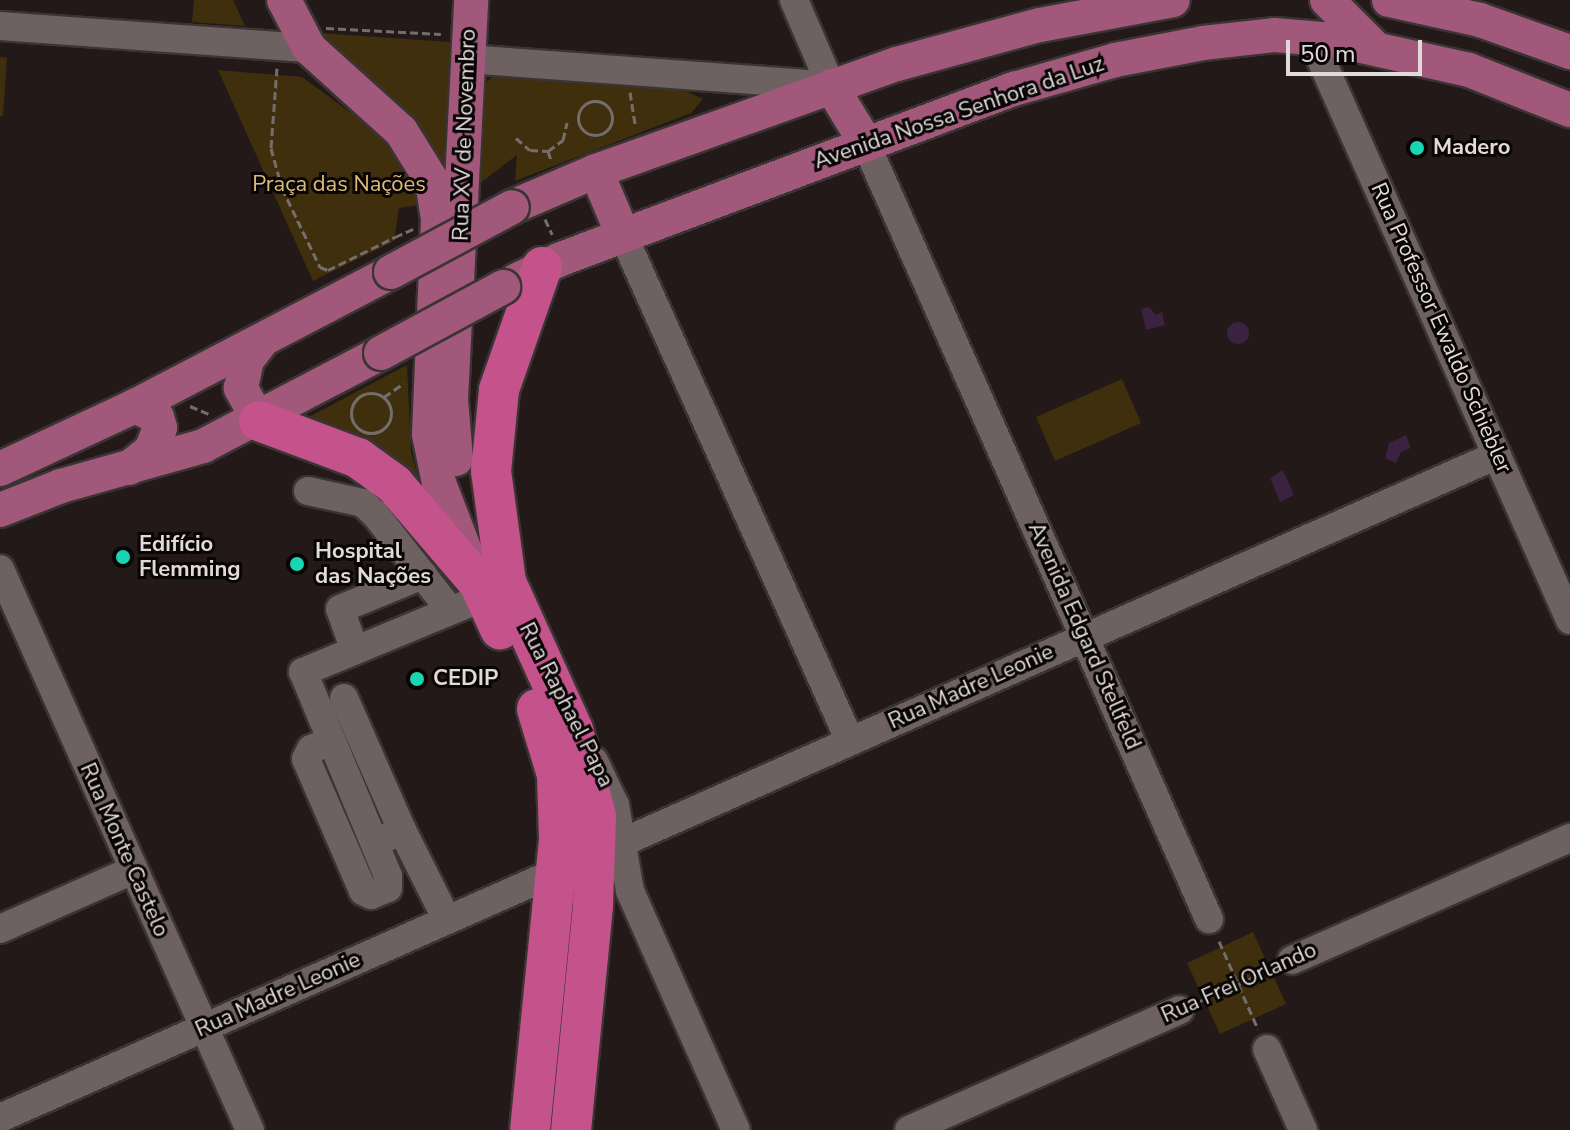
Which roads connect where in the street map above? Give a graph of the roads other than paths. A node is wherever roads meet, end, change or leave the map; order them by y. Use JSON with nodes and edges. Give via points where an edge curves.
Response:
{"nodes":[{"id":1,"x":284,"y":0,"type":"edge"},
{"id":2,"x":471,"y":0,"type":"edge"},
{"id":3,"x":794,"y":0,"type":"edge"},
{"id":4,"x":815,"y":0,"type":"edge"},
{"id":5,"x":1173,"y":0,"type":"edge"},
{"id":6,"x":1327,"y":0,"type":"edge"},
{"id":7,"x":1389,"y":0,"type":"edge"},
{"id":8,"x":0,"y":26,"type":"edge"},
{"id":9,"x":1311,"y":37,"type":"junction"},
{"id":10,"x":316,"y":38,"type":"junction"},
{"id":11,"x":812,"y":42,"type":"junction"},
{"id":12,"x":1375,"y":48,"type":"junction"},
{"id":13,"x":1570,"y":52,"type":"edge"},
{"id":14,"x":467,"y":59,"type":"junction"},
{"id":15,"x":831,"y":86,"type":"junction"},
{"id":16,"x":1570,"y":110,"type":"edge"},
{"id":17,"x":865,"y":142,"type":"junction"},
{"id":18,"x":600,"y":156,"type":"junction"},
{"id":19,"x":623,"y":235,"type":"junction"},
{"id":20,"x":548,"y":253,"type":"junction"},
{"id":21,"x":447,"y":276,"type":"junction"},
{"id":22,"x":261,"y":342,"type":"junction"},
{"id":23,"x":135,"y":406,"type":"junction"},
{"id":24,"x":259,"y":421,"type":"junction"},
{"id":25,"x":1497,"y":455,"type":"junction"},
{"id":26,"x":129,"y":468,"type":"junction"},
{"id":27,"x":0,"y":469,"type":"edge"},
{"id":28,"x":308,"y":491,"type":"dead end"},
{"id":29,"x":0,"y":510,"type":"edge"},
{"id":30,"x":0,"y":569,"type":"edge"},
{"id":31,"x":423,"y":575,"type":"junction"},
{"id":32,"x":480,"y":593,"type":"junction"},
{"id":33,"x":1570,"y":620,"type":"edge"},
{"id":34,"x":1084,"y":637,"type":"junction"},
{"id":35,"x":354,"y":648,"type":"junction"},
{"id":36,"x":344,"y":698,"type":"dead end"},
{"id":37,"x":332,"y":741,"type":"junction"},
{"id":38,"x":850,"y":741,"type":"junction"},
{"id":39,"x":563,"y":744,"type":"junction"},
{"id":40,"x":402,"y":830,"type":"junction"},
{"id":41,"x":1570,"y":838,"type":"edge"},
{"id":42,"x":375,"y":843,"type":"junction"},
{"id":43,"x":621,"y":843,"type":"junction"},
{"id":44,"x":133,"y":870,"type":"junction"},
{"id":45,"x":556,"y":872,"type":"junction"},
{"id":46,"x":630,"y":891,"type":"junction"},
{"id":47,"x":593,"y":906,"type":"junction"},
{"id":48,"x":1209,"y":919,"type":"road end"},
{"id":49,"x":447,"y":920,"type":"junction"},
{"id":50,"x":0,"y":929,"type":"edge"},
{"id":51,"x":1292,"y":960,"type":"road end"},
{"id":52,"x":1180,"y":1010,"type":"road end"},
{"id":53,"x":204,"y":1028,"type":"junction"},
{"id":54,"x":1267,"y":1049,"type":"road end"},
{"id":55,"x":8,"y":1121,"type":"edge"},
{"id":56,"x":250,"y":1130,"type":"edge"},
{"id":57,"x":530,"y":1130,"type":"edge"},
{"id":58,"x":571,"y":1130,"type":"edge"},
{"id":59,"x":736,"y":1130,"type":"edge"},
{"id":60,"x":909,"y":1130,"type":"edge"},
{"id":61,"x":1303,"y":1130,"type":"edge"}],
"edges":[{"from":1,"to":10,"type":"main road"},
{"from":2,"to":14,"type":"main road","name":"Rua XV de Novembro"},
{"from":3,"to":11,"type":"street"},
{"from":4,"to":11,"type":"street"},
{"from":5,"to":15,"type":"main road","via":[[996,35]]},
{"from":6,"to":12,"type":"main road"},
{"from":7,"to":13,"type":"main road","via":[[1480,20]]},
{"from":8,"to":10,"type":"street"},
{"from":9,"to":12,"type":"main road","name":"Avenida Nossa Senhora da Luz"},
{"from":9,"to":17,"type":"main road","name":"Avenida Nossa Senhora da Luz","via":[[1244,37],[1115,60]]},
{"from":9,"to":25,"type":"street","name":"Rua Professor Ewaldo Schiebler"},
{"from":10,"to":21,"type":"main road","via":[[423,160],[436,198]]},
{"from":11,"to":15,"type":"street"},
{"from":12,"to":16,"type":"main road","name":"Avenida Nossa Senhora da Luz","via":[[1499,79]]},
{"from":14,"to":15,"type":"street"},
{"from":14,"to":21,"type":"main road","name":"Rua XV de Novembro"},
{"from":15,"to":17,"type":"main road"},
{"from":15,"to":18,"type":"main road"},
{"from":17,"to":19,"type":"main road","name":"Avenida Nossa Senhora da Luz"},
{"from":17,"to":34,"type":"street","name":"Avenida Edgard Stellfeld"},
{"from":18,"to":19,"type":"main road"},
{"from":18,"to":22,"type":"main road","bridge":true,"via":[[526,207]]},
{"from":19,"to":20,"type":"main road","name":"Avenida Nossa Senhora da Luz"},
{"from":19,"to":38,"type":"street"},
{"from":20,"to":24,"type":"main road","name":"Avenida Nossa Senhora da Luz","bridge":true,"via":[[503,287]]},
{"from":20,"to":32,"type":"highway","via":[[510,350],[492,434],[493,514]]},
{"from":21,"to":32,"type":"main road","name":"Rua Raphael Papa","via":[[427,407],[432,457]]},
{"from":22,"to":23,"type":"main road"},
{"from":22,"to":24,"type":"main road","via":[[247,360],[241,388]]},
{"from":23,"to":26,"type":"main road","via":[[157,417],[160,428],[151,450]]},
{"from":23,"to":27,"type":"main road"},
{"from":24,"to":26,"type":"main road","name":"Avenida Nossa Senhora da Luz","via":[[203,446]]},
{"from":24,"to":32,"type":"highway","via":[[377,470]]},
{"from":25,"to":33,"type":"street","name":"Rua Professor Ewaldo Schiebler"},
{"from":25,"to":34,"type":"street","name":"Rua Madre Leonie"},
{"from":26,"to":29,"type":"main road","name":"Avenida Nossa Senhora da Luz"},
{"from":28,"to":31,"type":"street","via":[[363,503]]},
{"from":30,"to":44,"type":"street","name":"Rua Monte Castelo"},
{"from":31,"to":32,"type":"street"},
{"from":31,"to":35,"type":"street","via":[[340,609]]},
{"from":32,"to":35,"type":"street"},
{"from":32,"to":39,"type":"highway","name":"Rua Raphael Papa"},
{"from":34,"to":38,"type":"street","name":"Rua Madre Leonie"},
{"from":34,"to":48,"type":"street","name":"Avenida Edgard Stellfeld"},
{"from":35,"to":37,"type":"street","via":[[303,672]]},
{"from":36,"to":40,"type":"street"},
{"from":37,"to":42,"type":"street"},
{"from":37,"to":42,"type":"street","via":[[311,749],[306,759],[363,891],[371,895],[390,882]]},
{"from":38,"to":43,"type":"street","name":"Rua Madre Leonie"},
{"from":39,"to":43,"type":"street","name":"Rua Raphael Papa","via":[[607,785]]},
{"from":39,"to":45,"type":"highway"},
{"from":39,"to":47,"type":"highway","via":[[596,816]]},
{"from":40,"to":42,"type":"street"},
{"from":40,"to":49,"type":"street"},
{"from":41,"to":51,"type":"street","name":"Rua Frei Orlando"},
{"from":43,"to":46,"type":"street","name":"Rua Raphael Papa"},
{"from":44,"to":50,"type":"street"},
{"from":44,"to":53,"type":"street","name":"Rua Monte Castelo"},
{"from":45,"to":49,"type":"street","name":"Rua Madre Leonie"},
{"from":45,"to":57,"type":"highway"},
{"from":46,"to":47,"type":"street","via":[[606,890],[596,895]]},
{"from":46,"to":59,"type":"street","name":"Rua Raphael Papa"},
{"from":47,"to":58,"type":"highway"},
{"from":49,"to":53,"type":"street","name":"Rua Madre Leonie"},
{"from":52,"to":60,"type":"street","name":"Rua Frei Orlando"},
{"from":53,"to":55,"type":"street","name":"Rua Madre Leonie"},
{"from":53,"to":56,"type":"street","name":"Rua Monte Castelo"},
{"from":54,"to":61,"type":"street"}]}
